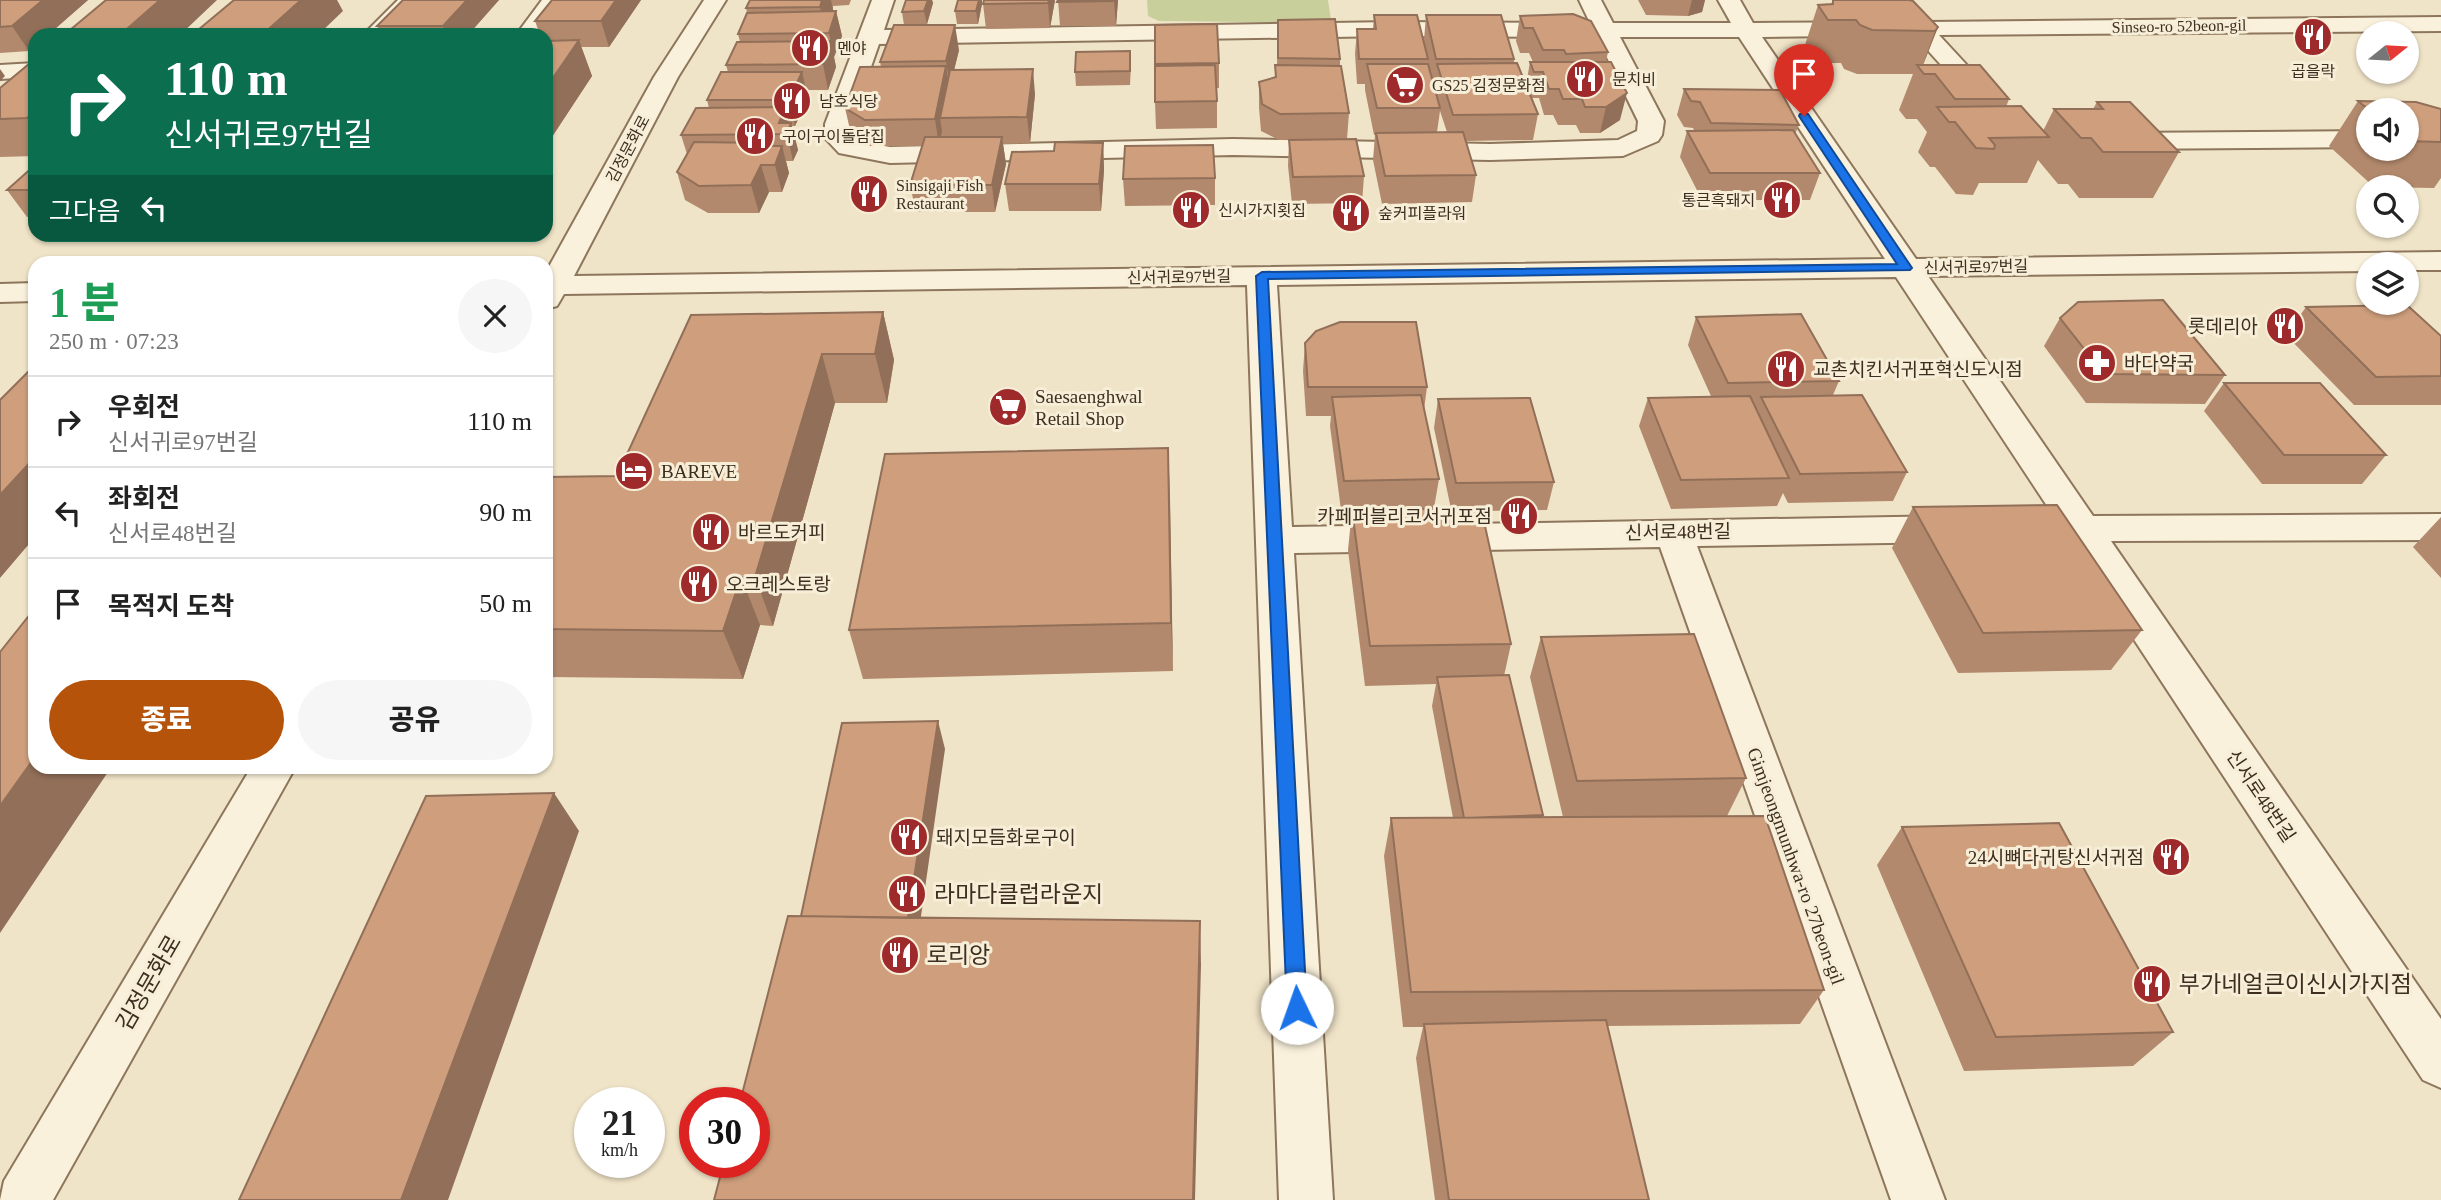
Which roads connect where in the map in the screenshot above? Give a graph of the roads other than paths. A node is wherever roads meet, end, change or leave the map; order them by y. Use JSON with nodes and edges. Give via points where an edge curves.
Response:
{"nodes":[{"id":1,"x":411,"y":0,"type":"edge"},
{"id":2,"x":553,"y":0,"type":"edge"},
{"id":3,"x":715,"y":0,"type":"edge"},
{"id":4,"x":883,"y":0,"type":"edge"},
{"id":5,"x":1590,"y":0,"type":"edge"},
{"id":6,"x":1894,"y":0,"type":"edge"},
{"id":7,"x":1738,"y":15,"type":"edge"},
{"id":8,"x":2441,"y":24,"type":"edge"},
{"id":9,"x":382,"y":28,"type":"edge"},
{"id":10,"x":533,"y":28,"type":"edge"},
{"id":11,"x":1604,"y":28,"type":"junction"},
{"id":12,"x":1918,"y":29,"type":"junction"},
{"id":13,"x":870,"y":37,"type":"junction"},
{"id":14,"x":0,"y":72,"type":"edge"},
{"id":15,"x":28,"y":81,"type":"edge"},
{"id":16,"x":2006,"y":121,"type":"edge"},
{"id":17,"x":2356,"y":139,"type":"edge"},
{"id":18,"x":2091,"y":142,"type":"edge"},
{"id":19,"x":2441,"y":261,"type":"edge"},
{"id":20,"x":1906,"y":268,"type":"junction"},
{"id":21,"x":1262,"y":276,"type":"junction"},
{"id":22,"x":553,"y":283,"type":"edge"},
{"id":23,"x":553,"y":290,"type":"edge"},
{"id":24,"x":0,"y":292,"type":"edge"},
{"id":25,"x":28,"y":292,"type":"edge"},
{"id":26,"x":2441,"y":527,"type":"edge"},
{"id":27,"x":1987,"y":529,"type":"edge"},
{"id":28,"x":2027,"y":529,"type":"edge"},
{"id":29,"x":2082,"y":529,"type":"junction"},
{"id":30,"x":1674,"y":532,"type":"junction"},
{"id":31,"x":1274,"y":540,"type":"junction"},
{"id":32,"x":270,"y":774,"type":"edge"},
{"id":33,"x":2441,"y":1063,"type":"edge"},
{"id":34,"x":23,"y":1200,"type":"edge"},
{"id":35,"x":1307,"y":1200,"type":"edge"},
{"id":36,"x":1918,"y":1200,"type":"edge"}],
"edges":[{"from":1,"to":9,"type":"street"},
{"from":2,"to":10,"type":"street"},
{"from":3,"to":22,"type":"street","name":"김정문화로","via":[[666,77]]},
{"from":4,"to":13,"type":"street"},
{"from":5,"to":11,"type":"street"},
{"from":6,"to":12,"type":"street"},
{"from":7,"to":11,"type":"street","name":"Sinseo-ro 52beon-gil"},
{"from":7,"to":12,"type":"street","name":"Sinseo-ro 52beon-gil"},
{"from":7,"to":20,"type":"street","name":"신서로48번길"},
{"from":8,"to":12,"type":"street","name":"Sinseo-ro 52beon-gil"},
{"from":11,"to":13,"type":"street","name":"Sinseo-ro 52beon-gil"},
{"from":11,"to":13,"type":"street","via":[[1651,121],[1649,135],[1623,148],[1490,152],[1233,147],[865,152],[838,138],[838,124]]},
{"from":12,"to":16,"type":"street"},
{"from":14,"to":15,"type":"street"},
{"from":17,"to":18,"type":"street"},
{"from":19,"to":20,"type":"street","name":"신서귀로97번길"},
{"from":20,"to":21,"type":"street","name":"신서귀로97번길"},
{"from":20,"to":29,"type":"street","name":"신서로48번길"},
{"from":21,"to":23,"type":"street","name":"신서귀로97번길"},
{"from":21,"to":31,"type":"street"},
{"from":24,"to":25,"type":"street"},
{"from":26,"to":29,"type":"street"},
{"from":27,"to":30,"type":"street","name":"신서로48번길"},
{"from":28,"to":29,"type":"street"},
{"from":29,"to":33,"type":"street","name":"신서로48번길"},
{"from":30,"to":31,"type":"street","name":"신서로48번길"},
{"from":30,"to":36,"type":"street","name":"Gimjeongmunhwa-ro 27beon-gil"},
{"from":31,"to":35,"type":"street"},
{"from":32,"to":34,"type":"street","name":"김정문화로"}]}
